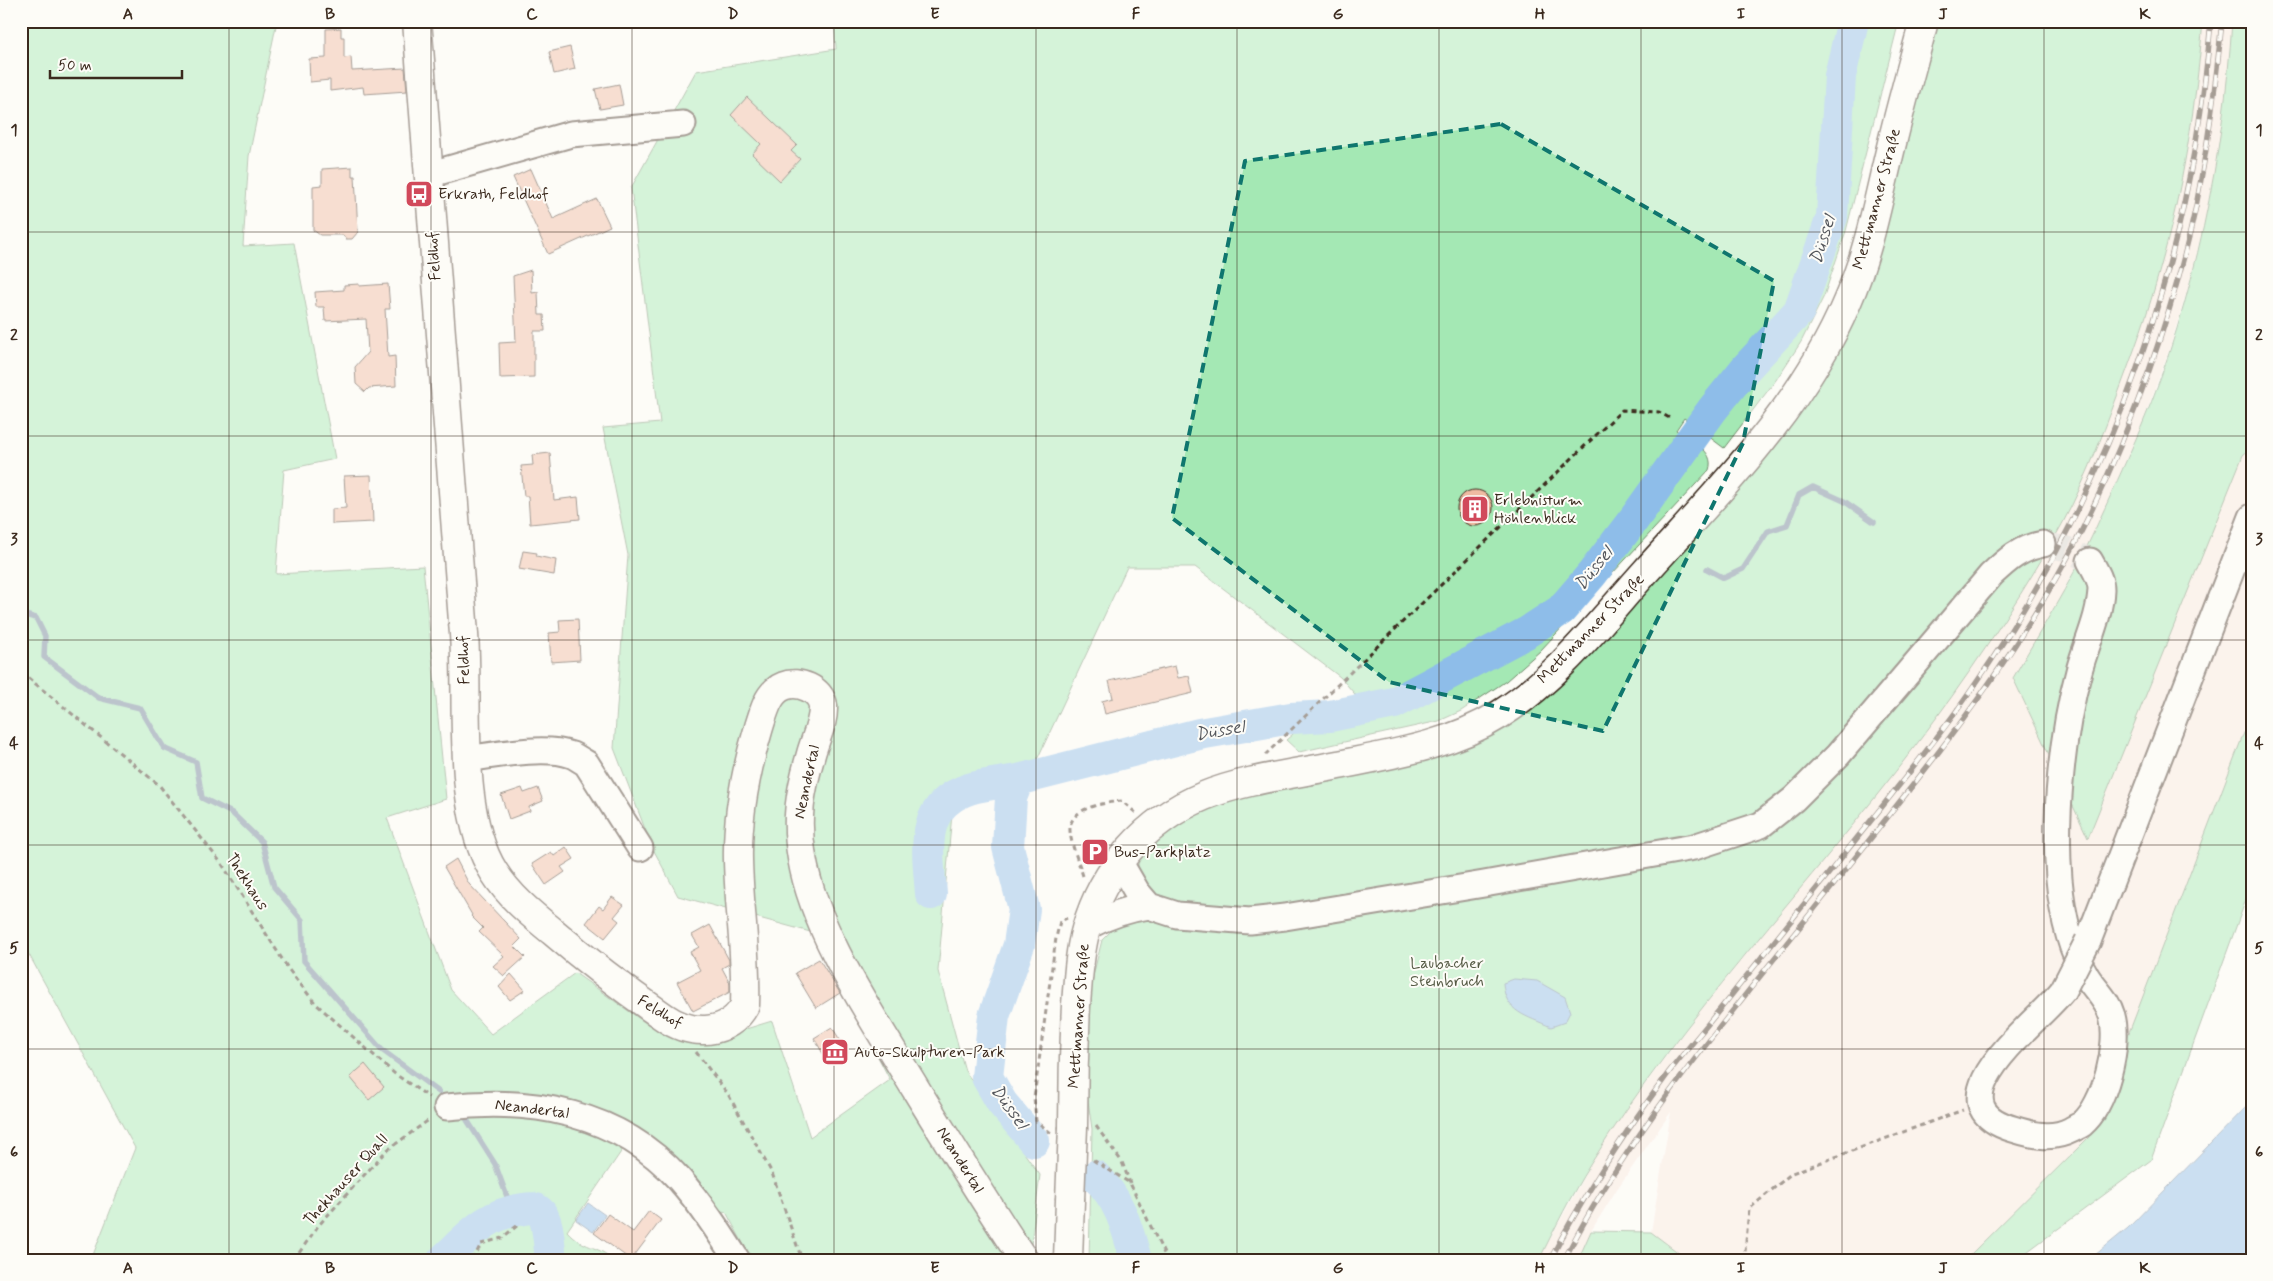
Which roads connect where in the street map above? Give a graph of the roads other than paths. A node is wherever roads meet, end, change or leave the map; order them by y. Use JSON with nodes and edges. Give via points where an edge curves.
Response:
{"nodes":[{"id":1,"x":417,"y":21,"type":"edge"},
{"id":2,"x":1924,"y":21,"type":"edge"},
{"id":3,"x":683,"y":124,"type":"dead end"},
{"id":4,"x":428,"y":175,"type":"junction"},
{"id":5,"x":2252,"y":517,"type":"edge"},
{"id":6,"x":2043,"y":544,"type":"tunnel mouth"},
{"id":7,"x":2090,"y":561,"type":"tunnel mouth"},
{"id":8,"x":467,"y":759,"type":"junction"},
{"id":9,"x":640,"y":848,"type":"dead end"},
{"id":10,"x":1120,"y":861,"type":"junction"},
{"id":11,"x":1149,"y":906,"type":"junction"},
{"id":12,"x":1074,"y":921,"type":"junction"},
{"id":13,"x":706,"y":1030,"type":"joint"},
{"id":14,"x":447,"y":1108,"type":"road end"},
{"id":15,"x":737,"y":1260,"type":"edge"},
{"id":16,"x":1024,"y":1260,"type":"edge"},
{"id":17,"x":1068,"y":1260,"type":"edge"}],
"edges":[{"from":1,"to":4,"type":"main road","name":"Feldhof"},
{"from":2,"to":10,"type":"main road","name":"Mettmanner Straße","via":[[1869,242],[1847,303],[1822,352],[1772,428],[1740,468],[1575,650],[1538,686],[1499,715],[1461,734],[1425,746],[1207,794],[1169,814],[1136,841]]},
{"from":3,"to":4,"type":"lane","via":[[571,134]]},
{"from":4,"to":8,"type":"main road","name":"Feldhof","via":[[464,640]]},
{"from":5,"to":7,"type":"lane","bridge":true,"via":[[2088,941],[2063,990],[2004,1051],[1987,1073],[1980,1089],[1980,1104],[1994,1122],[2041,1136],[2065,1133],[2083,1123],[2097,1103],[2108,1076],[2115,1035],[2105,1000],[2087,977],[2067,931],[2059,878],[2059,810],[2066,732],[2101,586]]},
{"from":6,"to":11,"type":"lane","via":[[2015,554],[1991,575],[1838,755],[1794,799],[1761,825],[1694,847],[1285,917],[1207,919],[1177,915]]},
{"from":8,"to":9,"type":"lane","via":[[511,752],[553,751],[573,755],[586,763]]},
{"from":8,"to":13,"type":"main road","name":"Feldhof","via":[[478,834],[494,872],[522,905],[620,987],[674,1024]]},
{"from":10,"to":11,"type":"lane","via":[[1137,892]]},
{"from":10,"to":12,"type":"main road","name":"Mettmanner Straße","via":[[1100,892]]},
{"from":11,"to":12,"type":"lane"},
{"from":12,"to":17,"type":"main road","name":"Mettmanner Straße","bridge":true,"via":[[1077,988],[1062,1130],[1070,1200]]},
{"from":13,"to":16,"type":"main road","name":"Neandertal","via":[[732,1022],[745,1005],[738,859],[744,784],[770,697],[786,684],[803,685],[818,694],[823,703],[800,796],[797,824],[807,881],[839,956],[868,1011]]},
{"from":14,"to":15,"type":"lane","name":"Neandertal","via":[[490,1104],[542,1107],[585,1117],[611,1129],[645,1149],[678,1178]]}]}
